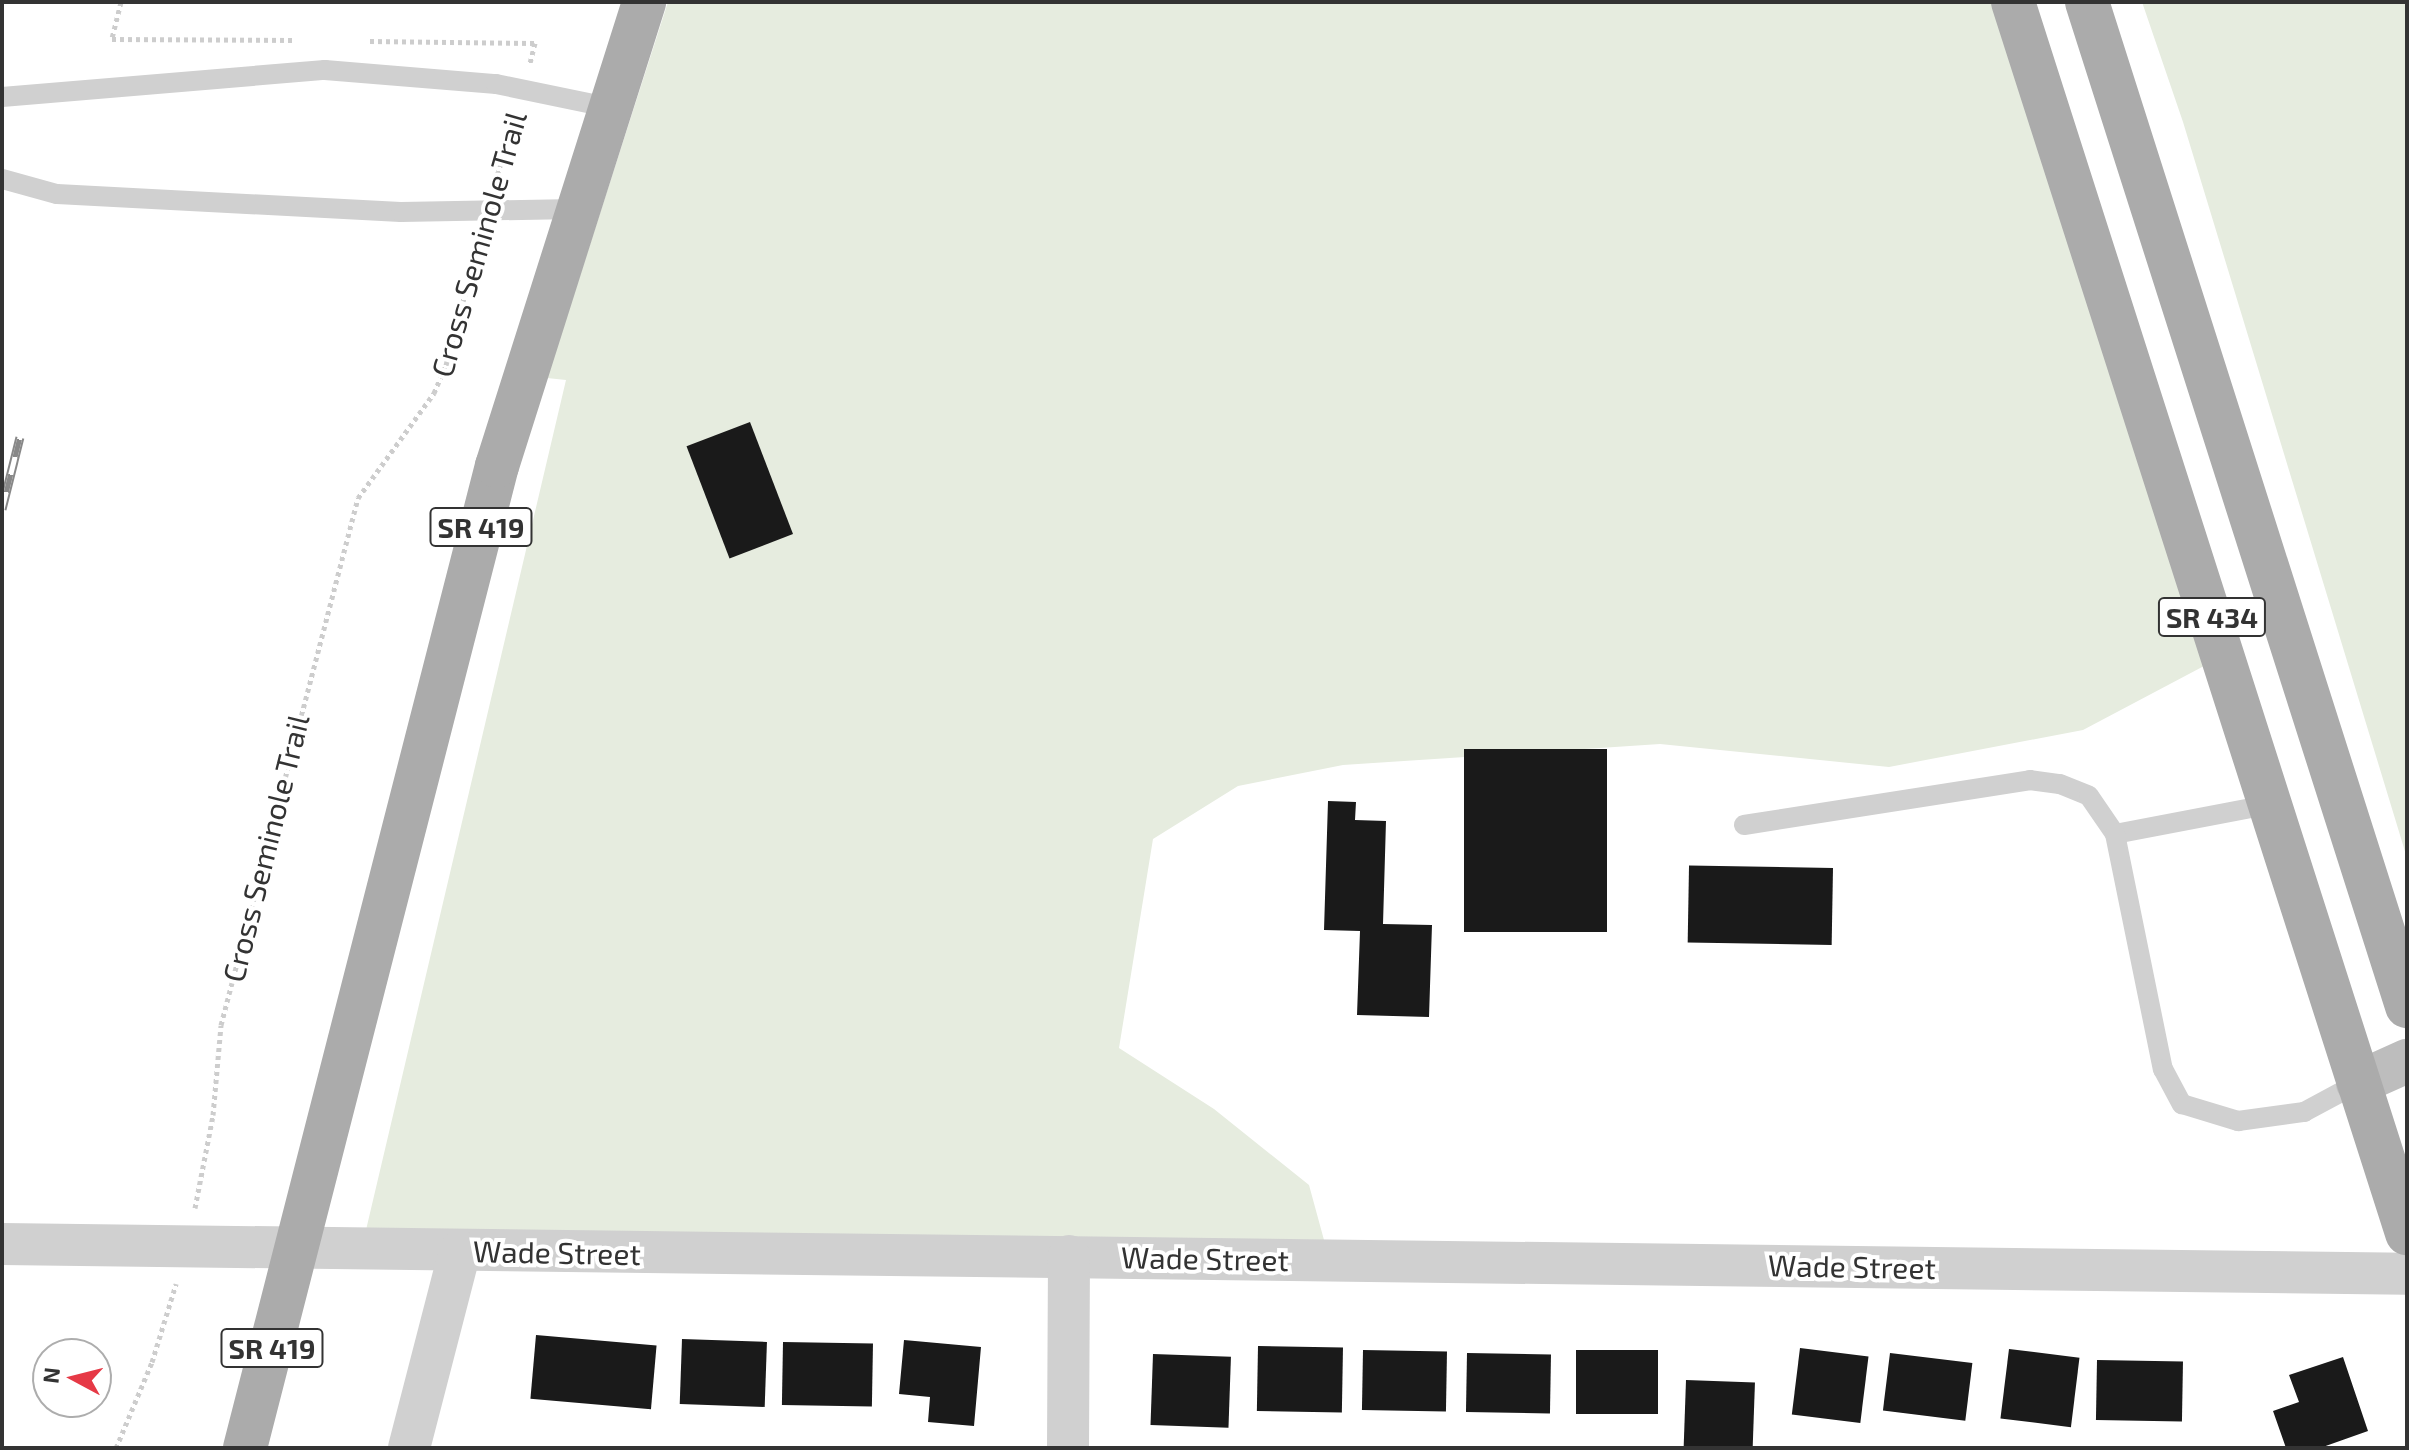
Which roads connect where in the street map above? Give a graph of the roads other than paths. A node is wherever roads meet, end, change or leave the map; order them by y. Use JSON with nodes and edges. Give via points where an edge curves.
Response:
{"nodes":[{"id":1,"x":644,"y":2,"type":"edge"},
{"id":2,"x":2013,"y":2,"type":"edge"},
{"id":3,"x":2087,"y":2,"type":"edge"},
{"id":4,"x":2,"y":97,"type":"edge"},
{"id":5,"x":607,"y":107,"type":"junction"},
{"id":6,"x":2,"y":179,"type":"edge"},
{"id":7,"x":576,"y":209,"type":"junction"},
{"id":8,"x":2272,"y":804,"type":"junction"},
{"id":9,"x":1744,"y":825,"type":"dead end"},
{"id":10,"x":2115,"y":834,"type":"junction"},
{"id":11,"x":2407,"y":1006,"type":"edge"},
{"id":12,"x":2407,"y":1061,"type":"edge"},
{"id":13,"x":2358,"y":1083,"type":"junction"},
{"id":14,"x":2407,"y":1233,"type":"edge"},
{"id":15,"x":2,"y":1244,"type":"edge"},
{"id":16,"x":298,"y":1248,"type":"junction"},
{"id":17,"x":460,"y":1251,"type":"junction"},
{"id":18,"x":1069,"y":1256,"type":"junction"},
{"id":19,"x":2407,"y":1274,"type":"edge"},
{"id":20,"x":245,"y":1448,"type":"edge"},
{"id":21,"x":409,"y":1448,"type":"edge"},
{"id":22,"x":1068,"y":1448,"type":"edge"}],
"edges":[{"from":1,"to":5,"type":"main road","number":"SR 419"},
{"from":2,"to":8,"type":"main road","number":"SR 434"},
{"from":3,"to":11,"type":"main road","number":"SR 434"},
{"from":4,"to":5,"type":"lane","via":[[325,70],[523,90]]},
{"from":5,"to":7,"type":"main road","number":"SR 419"},
{"from":6,"to":7,"type":"lane","via":[[57,194],[401,212]]},
{"from":7,"to":16,"type":"main road","number":"SR 419","via":[[497,466]]},
{"from":8,"to":10,"type":"lane"},
{"from":8,"to":13,"type":"main road","number":"SR 434"},
{"from":9,"to":10,"type":"lane","via":[[2030,780],[2089,796]]},
{"from":10,"to":13,"type":"lane","via":[[2163,1069],[2182,1104],[2238,1121],[2304,1112]]},
{"from":12,"to":13,"type":"street"},
{"from":13,"to":14,"type":"main road","number":"SR 434"},
{"from":15,"to":16,"type":"street","name":"Wade Street"},
{"from":16,"to":17,"type":"street","name":"Wade Street"},
{"from":16,"to":20,"type":"main road","number":"SR 419"},
{"from":17,"to":18,"type":"street","name":"Wade Street"},
{"from":17,"to":21,"type":"street"},
{"from":18,"to":19,"type":"street","name":"Wade Street"},
{"from":18,"to":22,"type":"street"}]}
